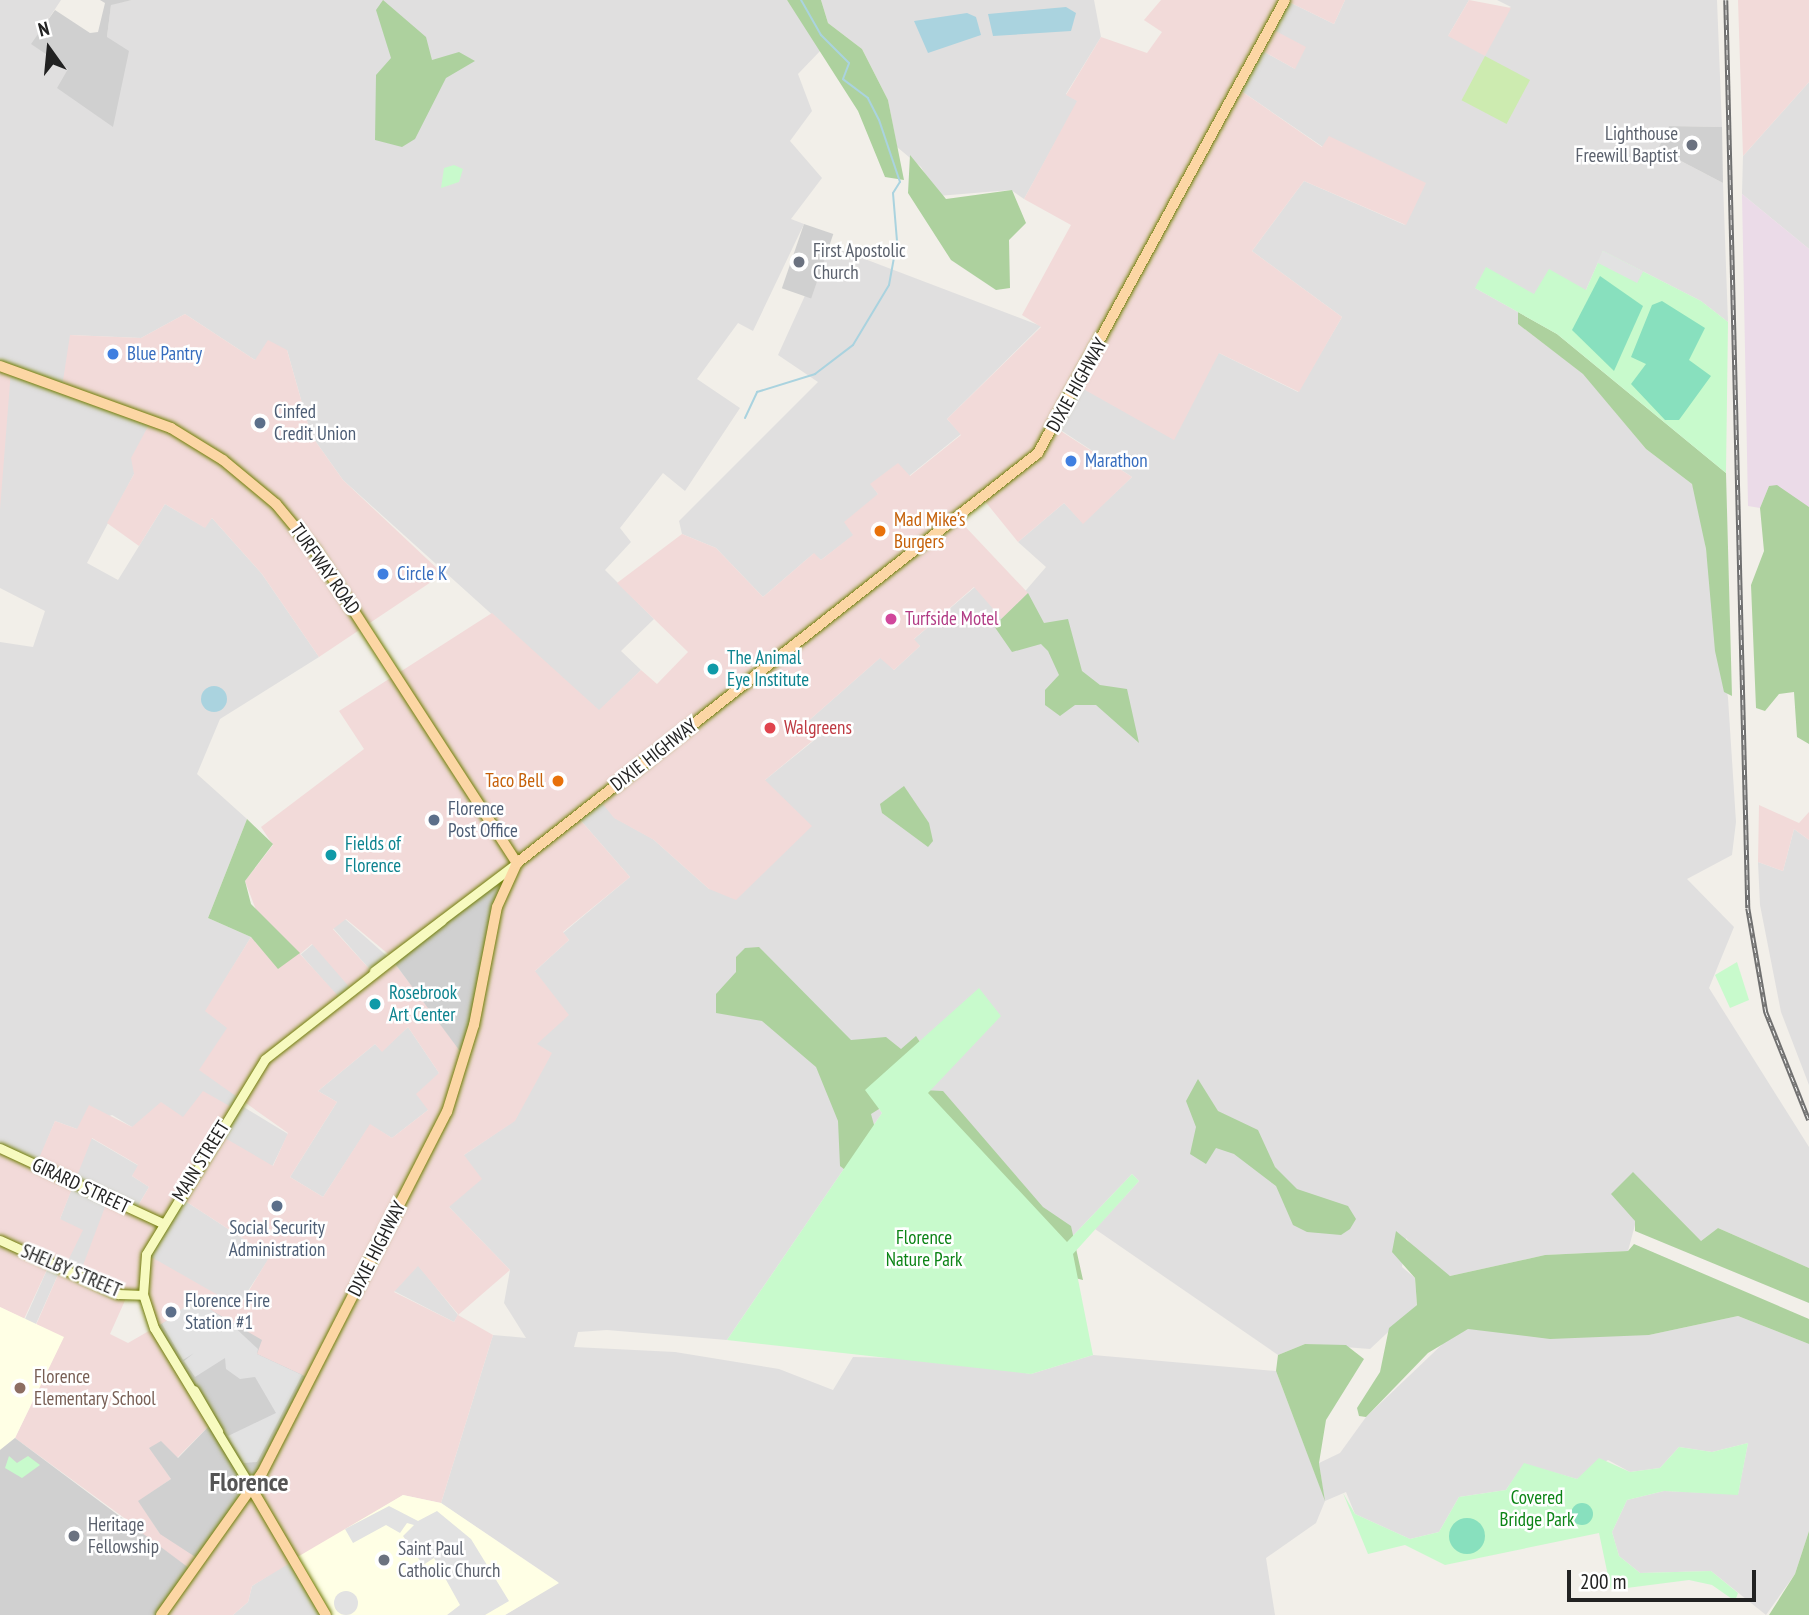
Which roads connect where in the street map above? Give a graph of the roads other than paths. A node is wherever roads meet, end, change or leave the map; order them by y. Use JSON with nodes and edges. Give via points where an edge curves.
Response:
{"nodes":[{"id":1,"x":1285,"y":0,"type":"edge"},
{"id":2,"x":0,"y":366,"type":"edge"},
{"id":3,"x":517,"y":863,"type":"junction"},
{"id":4,"x":0,"y":1148,"type":"edge"},
{"id":5,"x":162,"y":1223,"type":"junction"},
{"id":6,"x":0,"y":1240,"type":"edge"},
{"id":7,"x":143,"y":1295,"type":"junction"},
{"id":8,"x":252,"y":1489,"type":"junction"},
{"id":9,"x":161,"y":1615,"type":"edge"},
{"id":10,"x":326,"y":1615,"type":"edge"}],
"edges":[{"from":1,"to":3,"type":"main road","name":"DIXIE HIGHWAY","via":[[1040,451]]},
{"from":2,"to":3,"type":"main road","name":"TURFWAY ROAD","via":[[171,428],[223,460],[276,504],[315,551]]},
{"from":3,"to":5,"type":"street","name":"MAIN STREET","via":[[258,1066]]},
{"from":3,"to":8,"type":"main road","name":"DIXIE HIGHWAY","via":[[497,907],[471,1037],[447,1112]]},
{"from":4,"to":5,"type":"street","name":"GIRARD STREET"},
{"from":5,"to":7,"type":"street","name":"MAIN STREET","via":[[145,1258]]},
{"from":6,"to":7,"type":"street","name":"SHELBY STREET","via":[[118,1294]]},
{"from":7,"to":8,"type":"street","name":"MAIN STREET","via":[[158,1334]]},
{"from":8,"to":9,"type":"main road","name":"DIXIE HIGHWAY"},
{"from":8,"to":10,"type":"main road"}]}
